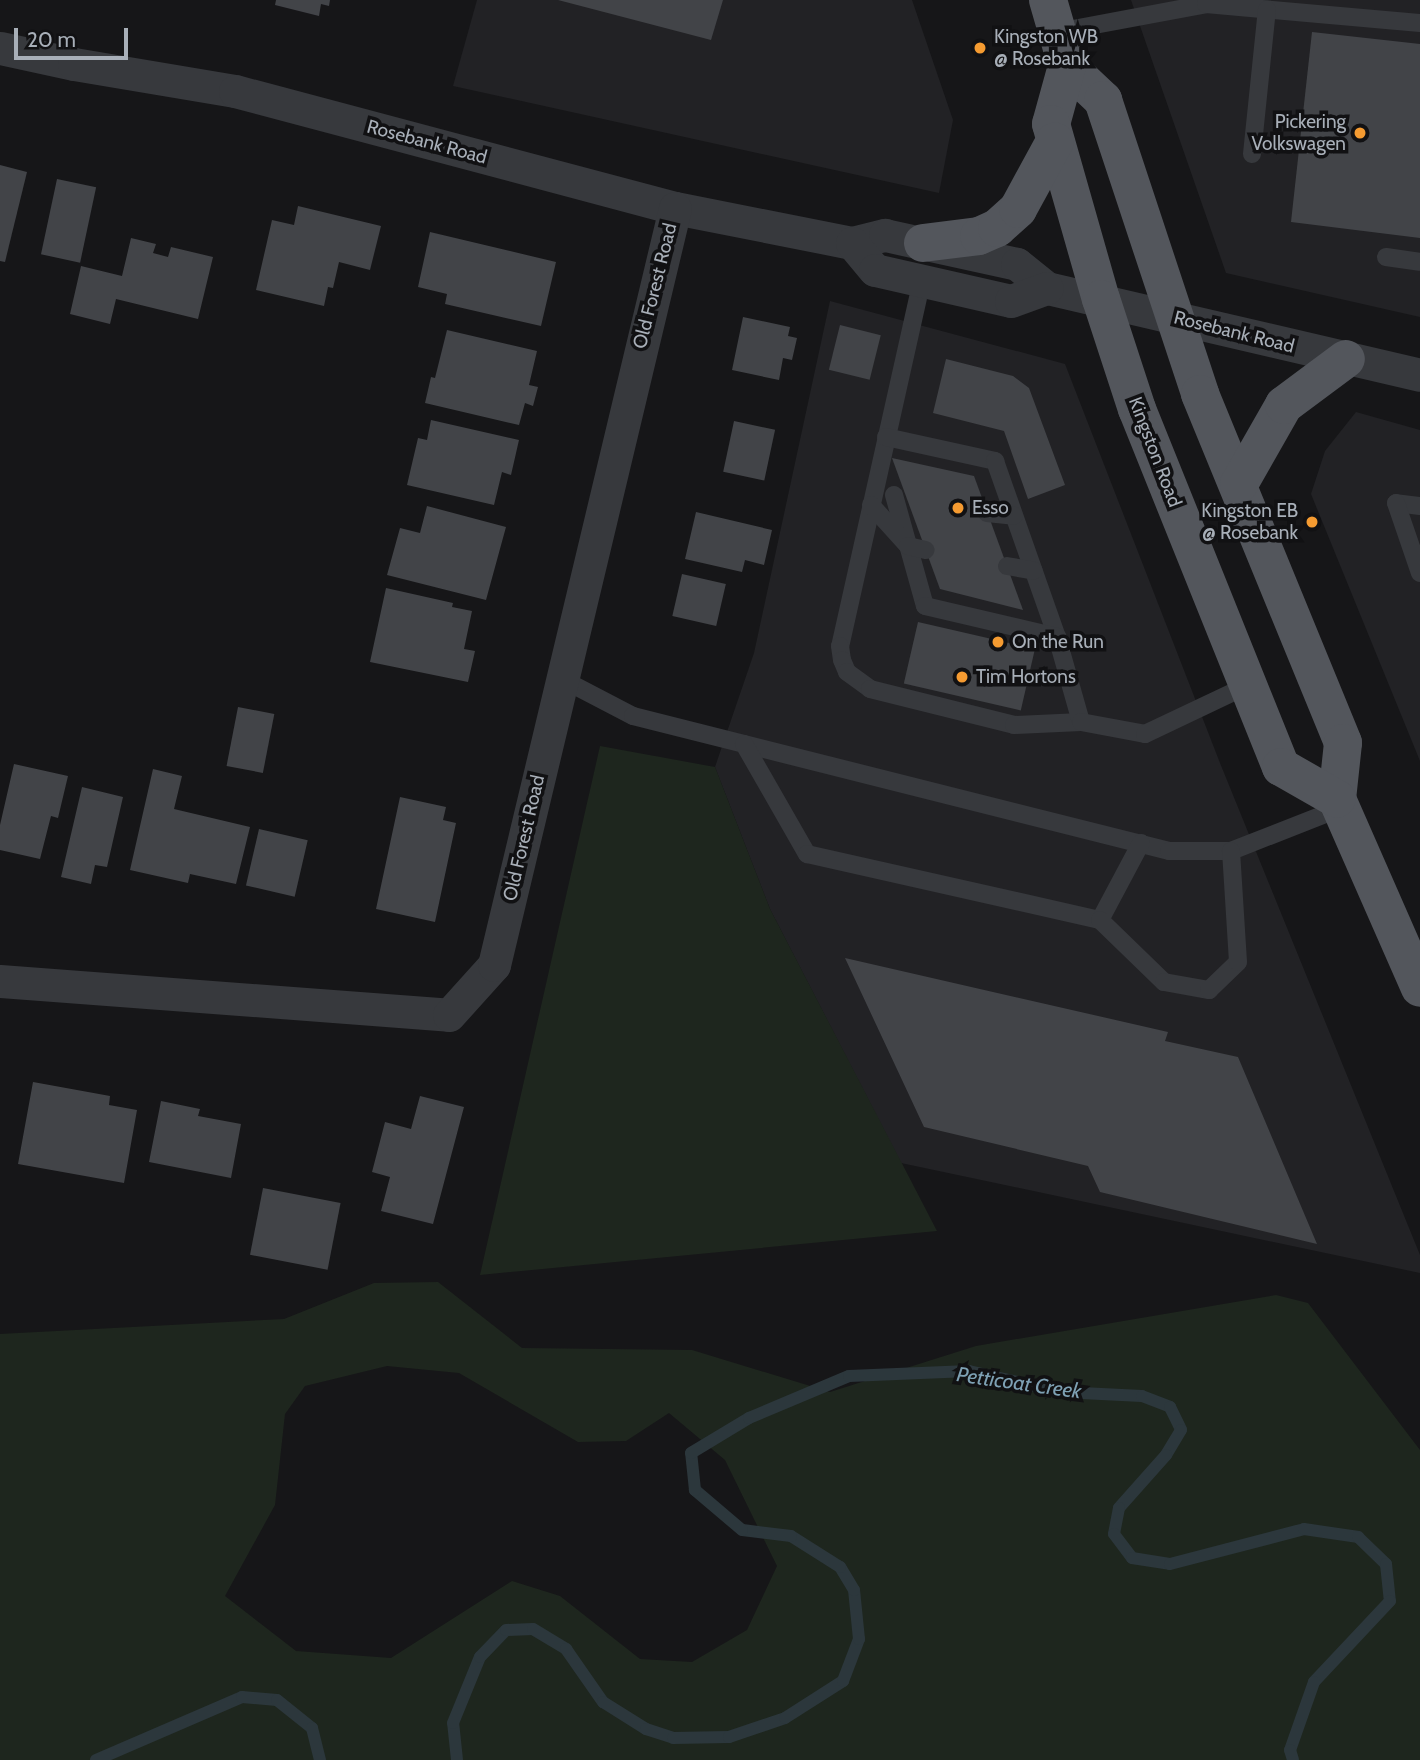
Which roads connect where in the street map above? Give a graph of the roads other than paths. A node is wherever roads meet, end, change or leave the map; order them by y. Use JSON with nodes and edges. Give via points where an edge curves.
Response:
{"nodes":[{"id":1,"x":1267,"y":10,"type":"junction"},
{"id":2,"x":1420,"y":23,"type":"edge"},
{"id":3,"x":1057,"y":33,"type":"edge"},
{"id":4,"x":0,"y":48,"type":"edge"},
{"id":5,"x":1055,"y":141,"type":"junction"},
{"id":6,"x":1252,"y":154,"type":"dead end"},
{"id":7,"x":675,"y":208,"type":"junction"},
{"id":8,"x":852,"y":243,"type":"junction"},
{"id":9,"x":923,"y":243,"type":"junction"},
{"id":10,"x":1386,"y":257,"type":"dead end"},
{"id":11,"x":1420,"y":262,"type":"edge"},
{"id":12,"x":922,"y":280,"type":"junction"},
{"id":13,"x":1047,"y":288,"type":"junction"},
{"id":14,"x":1101,"y":299,"type":"junction"},
{"id":15,"x":1173,"y":316,"type":"junction"},
{"id":16,"x":1346,"y":359,"type":"junction"},
{"id":17,"x":1420,"y":375,"type":"edge"},
{"id":18,"x":886,"y":437,"type":"junction"},
{"id":19,"x":1239,"y":484,"type":"junction"},
{"id":20,"x":872,"y":498,"type":"junction"},
{"id":21,"x":1420,"y":506,"type":"edge"},
{"id":22,"x":987,"y":513,"type":"dead end"},
{"id":23,"x":1014,"y":516,"type":"junction"},
{"id":24,"x":917,"y":548,"type":"junction"},
{"id":25,"x":1007,"y":566,"type":"dead end"},
{"id":26,"x":1034,"y":571,"type":"junction"},
{"id":27,"x":1420,"y":573,"type":"edge"},
{"id":28,"x":1057,"y":637,"type":"junction"},
{"id":29,"x":562,"y":679,"type":"junction"},
{"id":30,"x":1248,"y":685,"type":"junction"},
{"id":31,"x":1081,"y":722,"type":"junction"},
{"id":32,"x":744,"y":744,"type":"junction"},
{"id":33,"x":1339,"y":803,"type":"junction"},
{"id":34,"x":1140,"y":843,"type":"junction"},
{"id":35,"x":1231,"y":851,"type":"junction"},
{"id":36,"x":1100,"y":920,"type":"junction"},
{"id":37,"x":0,"y":981,"type":"edge"},
{"id":38,"x":1420,"y":988,"type":"edge"}],
"edges":[{"from":1,"to":2,"type":"lane"},
{"from":1,"to":3,"type":"lane","via":[[1206,4]]},
{"from":1,"to":6,"type":"lane"},
{"from":3,"to":5,"type":"main road","name":"Kingston Road","via":[[1051,124]]},
{"from":3,"to":15,"type":"main road","via":[[1104,100]]},
{"from":4,"to":7,"type":"street","name":"Rosebank Road","via":[[235,91]]},
{"from":5,"to":9,"type":"main road","via":[[1024,200],[997,228],[979,236]]},
{"from":5,"to":14,"type":"main road","name":"Kingston Road"},
{"from":7,"to":8,"type":"street","name":"Rosebank Road"},
{"from":7,"to":29,"type":"street","name":"Old Forest Road"},
{"from":8,"to":9,"type":"street","name":"Rosebank Road","via":[[885,234]]},
{"from":8,"to":12,"type":"street","via":[[875,270]]},
{"from":9,"to":13,"type":"street","name":"Rosebank Road","via":[[1017,264]]},
{"from":10,"to":11,"type":"lane"},
{"from":12,"to":13,"type":"street","via":[[1011,301]]},
{"from":12,"to":18,"type":"lane"},
{"from":13,"to":14,"type":"street","name":"Rosebank Road"},
{"from":14,"to":15,"type":"street","name":"Rosebank Road"},
{"from":14,"to":30,"type":"main road","name":"Kingston Road","via":[[1137,408]]},
{"from":15,"to":16,"type":"street","name":"Rosebank Road"},
{"from":15,"to":19,"type":"main road"},
{"from":16,"to":17,"type":"street","name":"Rosebank Road"},
{"from":16,"to":19,"type":"main road","via":[[1284,405]]},
{"from":18,"to":20,"type":"lane"},
{"from":18,"to":23,"type":"lane","via":[[995,461]]},
{"from":19,"to":33,"type":"main road","via":[[1343,743]]},
{"from":20,"to":24,"type":"lane"},
{"from":20,"to":24,"type":"lane","via":[[900,496]]},
{"from":20,"to":31,"type":"lane","via":[[840,646],[847,672],[870,689],[1014,724]]},
{"from":21,"to":27,"type":"lane","via":[[1396,503]]},
{"from":22,"to":23,"type":"lane"},
{"from":23,"to":26,"type":"lane"},
{"from":24,"to":28,"type":"lane","via":[[925,606]]},
{"from":25,"to":26,"type":"lane"},
{"from":26,"to":28,"type":"lane"},
{"from":28,"to":31,"type":"lane"},
{"from":29,"to":32,"type":"lane","via":[[633,716]]},
{"from":29,"to":37,"type":"street","name":"Old Forest Road","via":[[494,965],[449,1015]]},
{"from":30,"to":31,"type":"lane","via":[[1145,734]]},
{"from":30,"to":33,"type":"main road","name":"Kingston Road","via":[[1281,767]]},
{"from":32,"to":34,"type":"lane"},
{"from":32,"to":36,"type":"lane","via":[[807,854]]},
{"from":33,"to":35,"type":"lane"},
{"from":33,"to":38,"type":"main road"},
{"from":34,"to":35,"type":"lane","via":[[1169,850]]},
{"from":34,"to":36,"type":"lane"},
{"from":35,"to":36,"type":"lane","via":[[1238,962],[1209,990],[1164,982]]}]}
